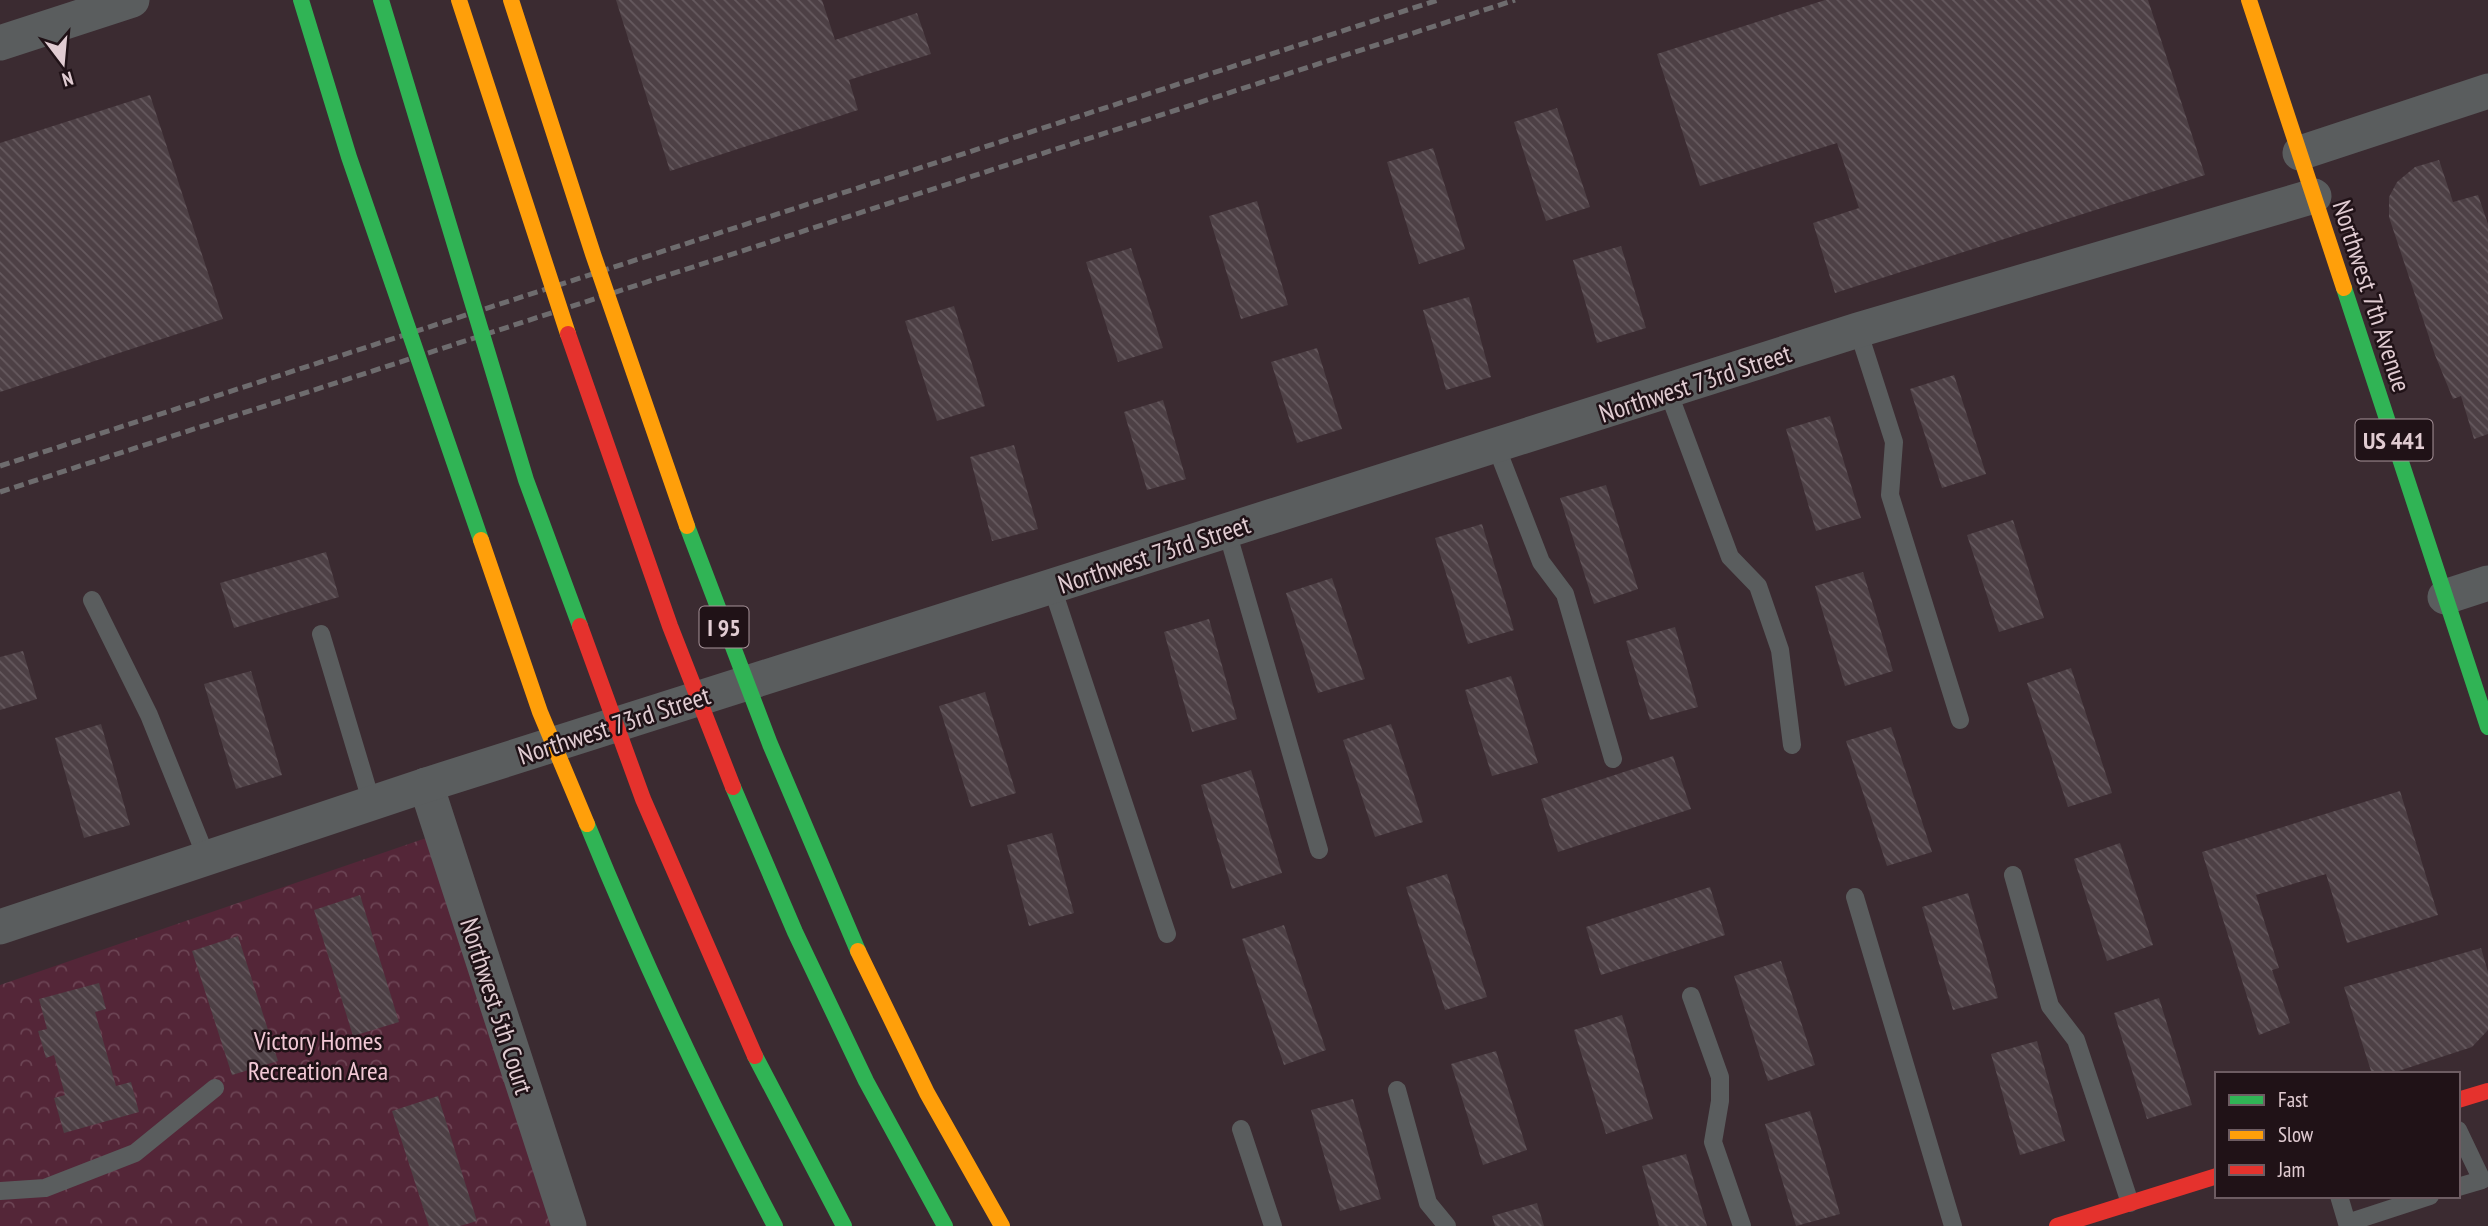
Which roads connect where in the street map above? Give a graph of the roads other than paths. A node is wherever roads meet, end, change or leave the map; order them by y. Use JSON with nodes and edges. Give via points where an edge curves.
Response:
{"nodes":[{"id":1,"x":132,"y":0,"type":"edge"},
{"id":2,"x":301,"y":0,"type":"edge"},
{"id":3,"x":381,"y":0,"type":"edge"},
{"id":4,"x":459,"y":0,"type":"edge"},
{"id":5,"x":512,"y":0,"type":"edge"},
{"id":6,"x":2249,"y":0,"type":"edge"},
{"id":7,"x":0,"y":43,"type":"edge"},
{"id":8,"x":2488,"y":91,"type":"edge"},
{"id":9,"x":2300,"y":153,"type":"junction"},
{"id":10,"x":2314,"y":196,"type":"junction"},
{"id":11,"x":1858,"y":330,"type":"junction"},
{"id":12,"x":1668,"y":391,"type":"junction"},
{"id":13,"x":1496,"y":446,"type":"junction"},
{"id":14,"x":1227,"y":531,"type":"junction"},
{"id":15,"x":2488,"y":583,"type":"edge"},
{"id":16,"x":1052,"y":587,"type":"junction"},
{"id":17,"x":2445,"y":597,"type":"junction"},
{"id":18,"x":92,"y":600,"type":"dead end"},
{"id":19,"x":321,"y":634,"type":"dead end"},
{"id":20,"x":1960,"y":720,"type":"dead end"},
{"id":21,"x":2488,"y":727,"type":"edge"},
{"id":22,"x":1792,"y":745,"type":"dead end"},
{"id":23,"x":1613,"y":759,"type":"dead end"},
{"id":24,"x":426,"y":785,"type":"junction"},
{"id":25,"x":372,"y":804,"type":"junction"},
{"id":26,"x":1319,"y":850,"type":"dead end"},
{"id":27,"x":207,"y":859,"type":"junction"},
{"id":28,"x":2012,"y":875,"type":"dead end"},
{"id":29,"x":1855,"y":897,"type":"dead end"},
{"id":30,"x":0,"y":928,"type":"edge"},
{"id":31,"x":1167,"y":934,"type":"dead end"},
{"id":32,"x":1691,"y":996,"type":"dead end"},
{"id":33,"x":215,"y":1088,"type":"dead end"},
{"id":34,"x":1397,"y":1090,"type":"dead end"},
{"id":35,"x":2488,"y":1091,"type":"edge"},
{"id":36,"x":2460,"y":1099,"type":"edge"},
{"id":37,"x":1241,"y":1129,"type":"dead end"},
{"id":38,"x":2460,"y":1134,"type":"edge"},
{"id":39,"x":2215,"y":1177,"type":"edge"},
{"id":40,"x":2460,"y":1186,"type":"edge"},
{"id":41,"x":0,"y":1191,"type":"edge"},
{"id":42,"x":2339,"y":1198,"type":"edge"},
{"id":43,"x":2424,"y":1198,"type":"edge"},
{"id":44,"x":2130,"y":1203,"type":"junction"},
{"id":45,"x":2345,"y":1224,"type":"edge"},
{"id":46,"x":569,"y":1226,"type":"edge"},
{"id":47,"x":775,"y":1226,"type":"edge"},
{"id":48,"x":845,"y":1226,"type":"edge"},
{"id":49,"x":945,"y":1226,"type":"edge"},
{"id":50,"x":1002,"y":1226,"type":"edge"},
{"id":51,"x":1273,"y":1226,"type":"edge"},
{"id":52,"x":1447,"y":1226,"type":"edge"},
{"id":53,"x":1742,"y":1226,"type":"edge"},
{"id":54,"x":1953,"y":1226,"type":"edge"},
{"id":55,"x":2057,"y":1226,"type":"edge"}],
"edges":[{"from":1,"to":7,"type":"street"},
{"from":2,"to":47,"type":"main road","bridge":true,"via":[[358,183],[540,712],[627,922],[715,1111]]},
{"from":3,"to":48,"type":"main road","bridge":true,"via":[[526,480],[643,799],[761,1070]]},
{"from":4,"to":49,"type":"main road","bridge":true,"via":[[607,448],[673,631],[821,989]]},
{"from":5,"to":50,"type":"main road","number":"I 95","bridge":true,"via":[[634,381],[794,808],[877,993]]},
{"from":6,"to":9,"type":"main road","name":"Northwest 7th Avenue","number":"US 441"},
{"from":8,"to":9,"type":"street"},
{"from":9,"to":10,"type":"main road","name":"Northwest 7th Avenue","number":"US 441"},
{"from":10,"to":11,"type":"street","name":"Northwest 73rd Street"},
{"from":10,"to":17,"type":"main road","name":"Northwest 7th Avenue","number":"US 441"},
{"from":11,"to":12,"type":"street","name":"Northwest 73rd Street"},
{"from":11,"to":20,"type":"lane","via":[[1894,442],[1890,495]]},
{"from":12,"to":13,"type":"street","name":"Northwest 73rd Street"},
{"from":12,"to":22,"type":"lane","via":[[1730,557],[1758,586],[1763,599],[1780,650]]},
{"from":13,"to":14,"type":"street","name":"Northwest 73rd Street"},
{"from":13,"to":23,"type":"lane","via":[[1541,562],[1565,594]]},
{"from":14,"to":16,"type":"street","name":"Northwest 73rd Street"},
{"from":14,"to":26,"type":"lane"},
{"from":15,"to":17,"type":"street"},
{"from":16,"to":24,"type":"street","name":"Northwest 73rd Street"},
{"from":16,"to":31,"type":"lane"},
{"from":17,"to":21,"type":"main road","name":"Northwest 7th Avenue","number":"US 441"},
{"from":18,"to":27,"type":"lane","via":[[149,715]]},
{"from":19,"to":25,"type":"lane"},
{"from":24,"to":25,"type":"street","name":"Northwest 73rd Street"},
{"from":24,"to":46,"type":"street","name":"Northwest 5th Court"},
{"from":25,"to":27,"type":"street","name":"Northwest 73rd Street"},
{"from":27,"to":30,"type":"street","name":"Northwest 73rd Street"},
{"from":28,"to":44,"type":"lane","via":[[2050,1006],[2076,1040]]},
{"from":29,"to":54,"type":"lane"},
{"from":32,"to":53,"type":"lane","via":[[1720,1077],[1713,1142]]},
{"from":33,"to":41,"type":"lane","via":[[135,1153],[46,1188]]},
{"from":34,"to":52,"type":"lane","via":[[1427,1203]]},
{"from":35,"to":36,"type":"main road"},
{"from":37,"to":51,"type":"lane"},
{"from":38,"to":40,"type":"lane","via":[[2482,1180]]},
{"from":39,"to":44,"type":"main road"},
{"from":42,"to":45,"type":"lane"},
{"from":43,"to":45,"type":"lane"},
{"from":44,"to":55,"type":"main road"}]}
